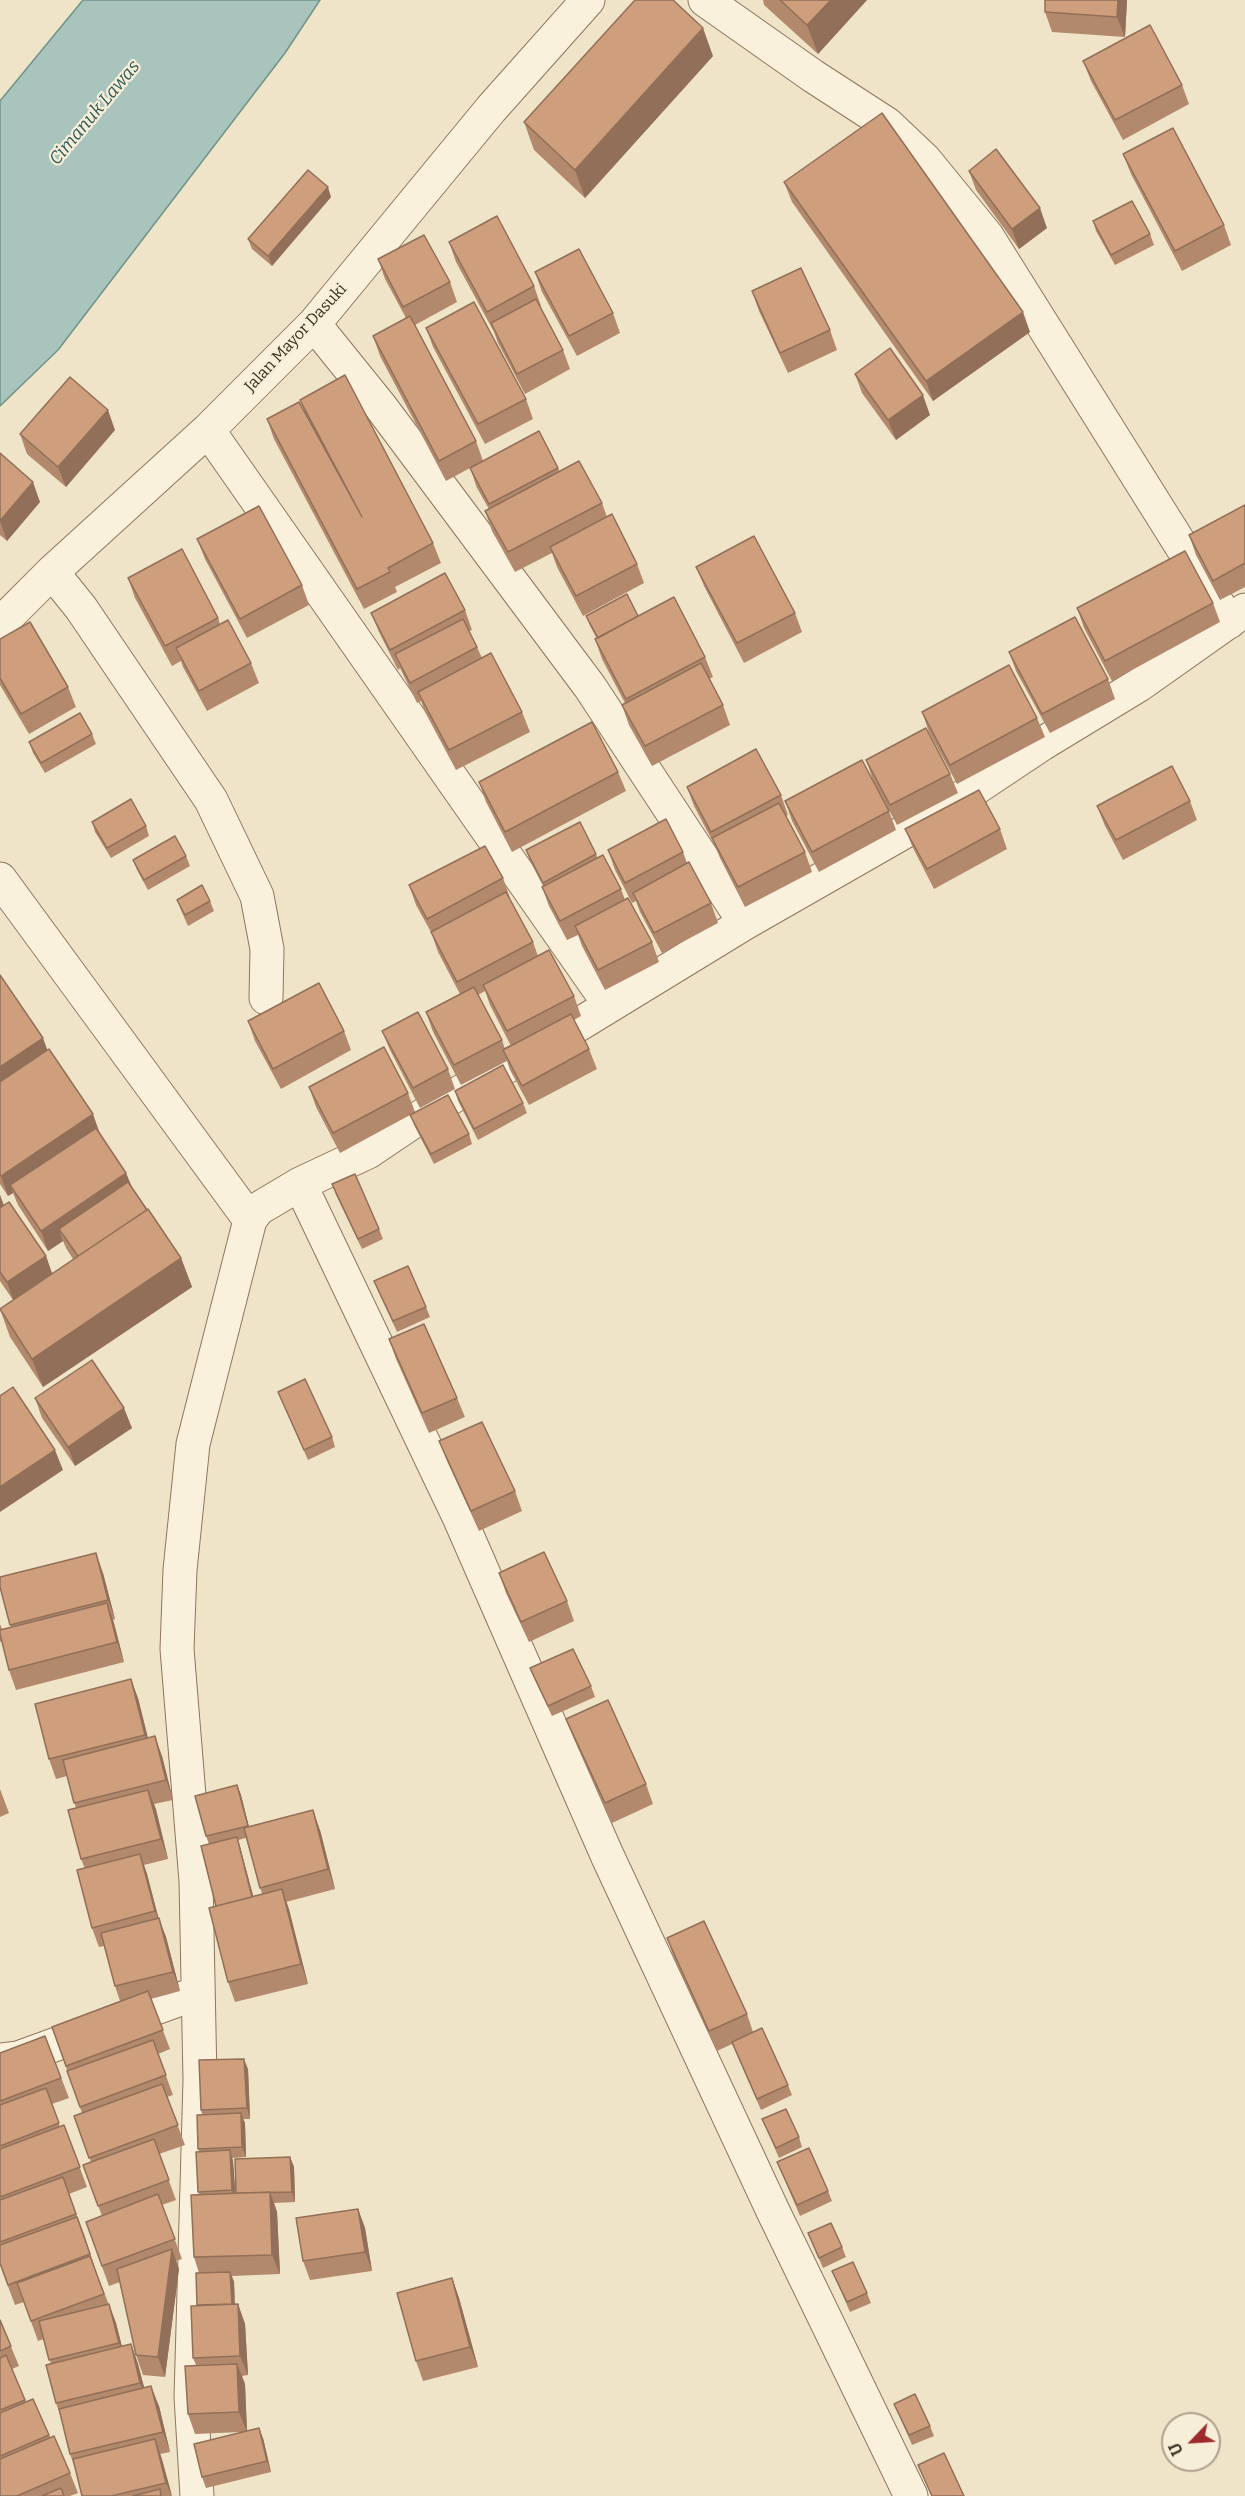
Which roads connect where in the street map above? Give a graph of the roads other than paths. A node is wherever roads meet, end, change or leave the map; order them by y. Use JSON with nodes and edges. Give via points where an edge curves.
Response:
{"nodes":[{"id":1,"x":588,"y":0,"type":"edge"},
{"id":2,"x":705,"y":0,"type":"edge"},
{"id":3,"x":314,"y":324,"type":"junction"},
{"id":4,"x":208,"y":430,"type":"junction"},
{"id":5,"x":52,"y":572,"type":"junction"},
{"id":6,"x":1237,"y":616,"type":"edge"},
{"id":7,"x":0,"y":624,"type":"edge"},
{"id":8,"x":0,"y":879,"type":"edge"},
{"id":9,"x":745,"y":923,"type":"junction"},
{"id":10,"x":266,"y":998,"type":"dead end"},
{"id":11,"x":610,"y":1005,"type":"junction"},
{"id":12,"x":293,"y":1188,"type":"junction"},
{"id":13,"x":254,"y":1215,"type":"junction"},
{"id":14,"x":197,"y":1993,"type":"junction"},
{"id":15,"x":0,"y":2061,"type":"edge"},
{"id":16,"x":197,"y":2496,"type":"edge"},
{"id":17,"x":911,"y":2496,"type":"edge"}],
"edges":[{"from":1,"to":3,"type":"street","name":"Jalan Mayor Dasuki","via":[[491,109]]},
{"from":2,"to":6,"type":"street","via":[[887,124],[925,160],[987,236]]},
{"from":3,"to":4,"type":"street","name":"Jalan Mayor Dasuki"},
{"from":3,"to":9,"type":"street","via":[[401,433],[590,687]]},
{"from":4,"to":5,"type":"street","name":"Jalan Mayor Dasuki"},
{"from":4,"to":11,"type":"street"},
{"from":5,"to":7,"type":"street","name":"Jalan Mayor Dasuki"},
{"from":5,"to":10,"type":"street","via":[[81,608],[211,800],[256,896],[267,949]]},
{"from":6,"to":9,"type":"street","via":[[1139,685],[946,808]]},
{"from":8,"to":13,"type":"street"},
{"from":9,"to":11,"type":"street"},
{"from":11,"to":12,"type":"street","via":[[368,1152]]},
{"from":12,"to":13,"type":"street"},
{"from":12,"to":17,"type":"street","via":[[459,1517],[612,1866]]},
{"from":13,"to":14,"type":"street","via":[[193,1444],[180,1570],[177,1649],[196,1881]]},
{"from":14,"to":15,"type":"street","via":[[18,2058]]},
{"from":14,"to":16,"type":"street","via":[[200,2120],[191,2397]]}]}
